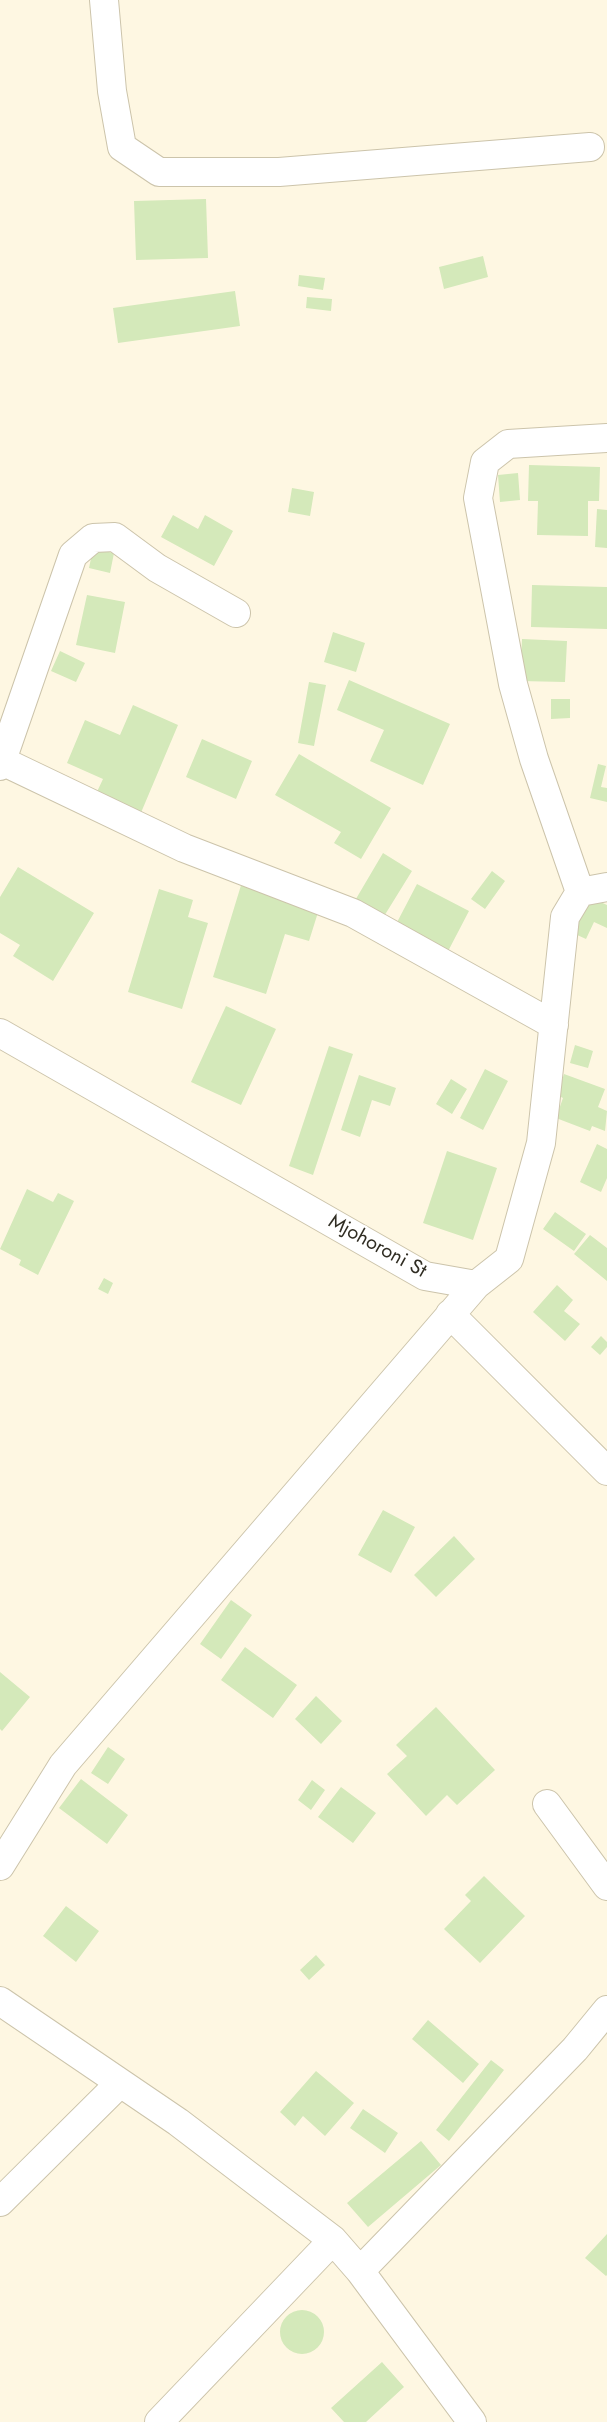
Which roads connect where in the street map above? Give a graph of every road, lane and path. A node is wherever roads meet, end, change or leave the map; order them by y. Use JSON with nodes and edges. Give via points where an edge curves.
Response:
{"nodes":[{"id":1,"x":104,"y":0,"type":"edge"},
{"id":2,"x":590,"y":147,"type":"dead end"},
{"id":3,"x":607,"y":438,"type":"edge"},
{"id":4,"x":236,"y":613,"type":"dead end"},
{"id":5,"x":1,"y":764,"type":"edge"},
{"id":6,"x":607,"y":887,"type":"edge"},
{"id":7,"x":580,"y":892,"type":"junction"},
{"id":8,"x":554,"y":1025,"type":"junction"},
{"id":9,"x":0,"y":1033,"type":"edge"},
{"id":10,"x":476,"y":1285,"type":"junction"},
{"id":11,"x":450,"y":1314,"type":"junction"},
{"id":12,"x":607,"y":1471,"type":"edge"},
{"id":13,"x":547,"y":1804,"type":"dead end"},
{"id":14,"x":0,"y":1866,"type":"edge"},
{"id":15,"x":607,"y":1886,"type":"edge"},
{"id":16,"x":0,"y":2001,"type":"edge"},
{"id":17,"x":607,"y":2010,"type":"edge"},
{"id":18,"x":120,"y":2084,"type":"junction"},
{"id":19,"x":0,"y":2202,"type":"edge"},
{"id":20,"x":333,"y":2240,"type":"junction"},
{"id":21,"x":360,"y":2271,"type":"junction"},
{"id":22,"x":159,"y":2422,"type":"edge"},
{"id":23,"x":472,"y":2422,"type":"edge"}],
"edges":[{"from":1,"to":2,"type":"street","via":[[112,91],[122,147],[159,172],[279,172]]},
{"from":3,"to":7,"type":"street","via":[[508,444],[485,462],[478,498],[513,684],[534,759]]},
{"from":4,"to":5,"type":"street","via":[[157,568],[115,537],[93,538],[73,555]]},
{"from":5,"to":8,"type":"street","via":[[184,848],[352,913]]},
{"from":6,"to":7,"type":"street"},
{"from":7,"to":8,"type":"street","via":[[565,917]]},
{"from":8,"to":10,"type":"street","via":[[541,1143],[509,1259]]},
{"from":9,"to":10,"type":"street","name":"Mjohoroni St","via":[[425,1276]]},
{"from":10,"to":11,"type":"street"},
{"from":11,"to":12,"type":"street"},
{"from":11,"to":14,"type":"street","via":[[63,1765]]},
{"from":13,"to":15,"type":"street"},
{"from":16,"to":18,"type":"street"},
{"from":17,"to":21,"type":"street","via":[[575,2049]]},
{"from":18,"to":19,"type":"street"},
{"from":18,"to":20,"type":"street","via":[[178,2122]]},
{"from":20,"to":21,"type":"street"},
{"from":20,"to":22,"type":"street"},
{"from":21,"to":23,"type":"street"}]}
